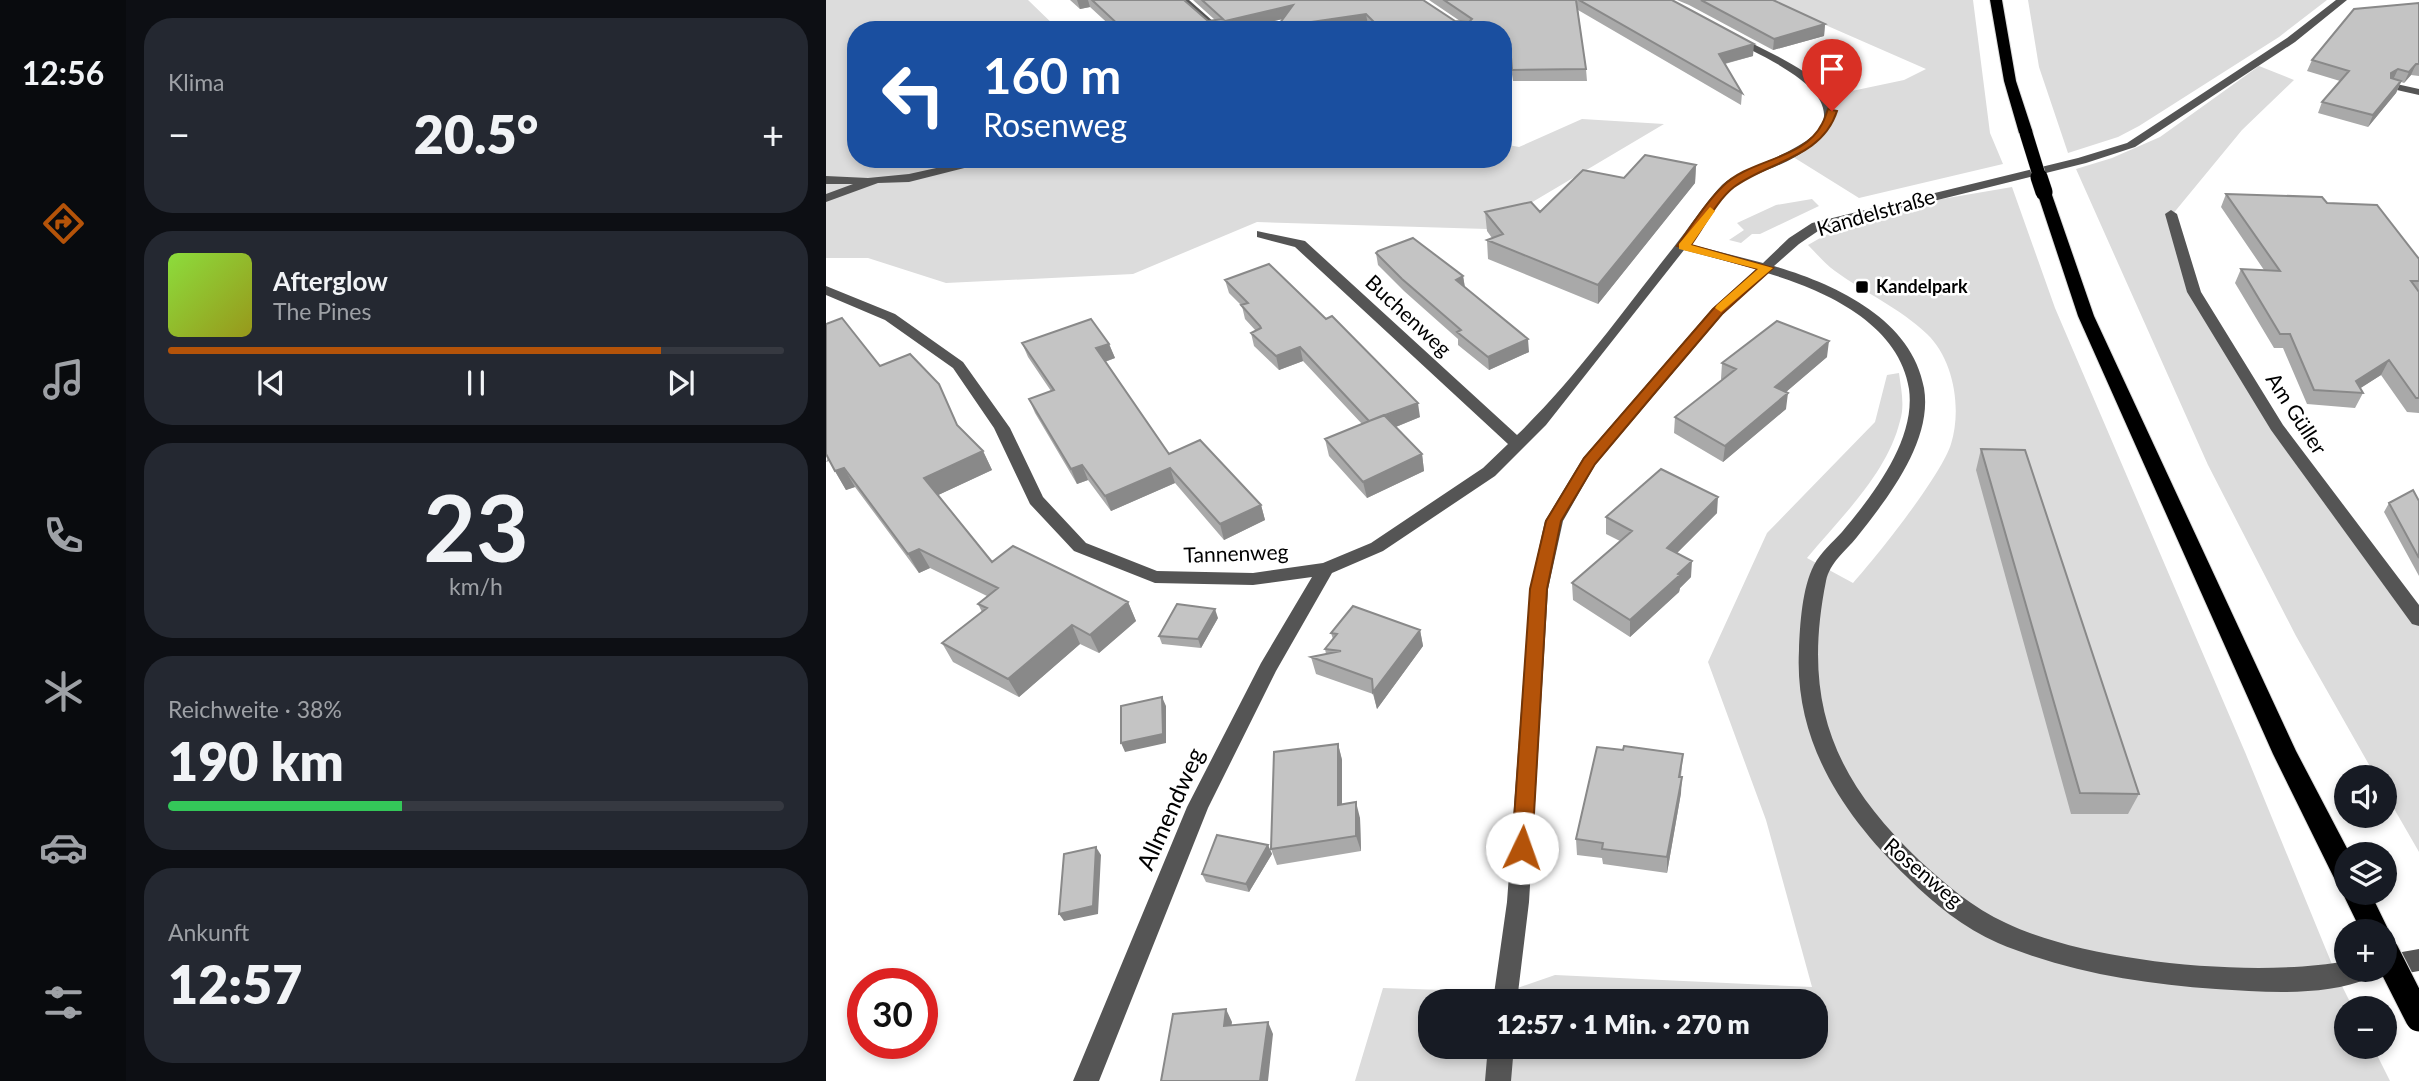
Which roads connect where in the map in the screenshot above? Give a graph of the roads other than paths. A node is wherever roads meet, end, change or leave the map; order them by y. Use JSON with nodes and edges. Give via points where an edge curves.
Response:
{"nodes":[{"id":1,"x":1183,"y":0,"type":"edge"},
{"id":2,"x":1996,"y":0,"type":"edge"},
{"id":3,"x":2342,"y":0,"type":"edge"},
{"id":4,"x":1208,"y":21,"type":"edge"},
{"id":5,"x":1720,"y":30,"type":"edge"},
{"id":6,"x":2392,"y":86,"type":"edge"},
{"id":7,"x":2419,"y":92,"type":"edge"},
{"id":8,"x":920,"y":168,"type":"edge"},
{"id":9,"x":954,"y":168,"type":"edge"},
{"id":10,"x":826,"y":180,"type":"edge"},
{"id":11,"x":876,"y":180,"type":"junction"},
{"id":12,"x":826,"y":198,"type":"edge"},
{"id":13,"x":2171,"y":214,"type":"dead end"},
{"id":14,"x":1262,"y":234,"type":"dead end"},
{"id":15,"x":1683,"y":246,"type":"junction"},
{"id":16,"x":1767,"y":268,"type":"junction"},
{"id":17,"x":826,"y":290,"type":"edge"},
{"id":18,"x":1517,"y":443,"type":"junction"},
{"id":19,"x":1326,"y":569,"type":"junction"},
{"id":20,"x":2419,"y":619,"type":"edge"},
{"id":21,"x":2334,"y":850,"type":"edge"},
{"id":22,"x":2419,"y":960,"type":"edge"},
{"id":23,"x":2397,"y":964,"type":"edge"},
{"id":24,"x":2334,"y":974,"type":"edge"},
{"id":25,"x":2397,"y":975,"type":"edge"},
{"id":26,"x":1507,"y":989,"type":"edge"},
{"id":27,"x":2419,"y":1018,"type":"edge"},
{"id":28,"x":1500,"y":1059,"type":"edge"},
{"id":29,"x":1086,"y":1081,"type":"edge"},
{"id":30,"x":1498,"y":1081,"type":"edge"}],
"edges":[{"from":1,"to":4,"type":"street"},
{"from":2,"to":21,"type":"highway","bridge":true,"via":[[2010,81],[2087,316],[2285,754]]},
{"from":3,"to":16,"type":"street","name":"Kandelstraße","via":[[2291,40],[2132,145],[1817,226]]},
{"from":5,"to":15,"type":"street","name":"Tannenweg","via":[[1812,81],[1828,96],[1832,111],[1826,127],[1812,141],[1727,187]]},
{"from":6,"to":7,"type":"street"},
{"from":8,"to":11,"type":"street"},
{"from":9,"to":11,"type":"street"},
{"from":10,"to":11,"type":"street"},
{"from":11,"to":12,"type":"street"},
{"from":13,"to":20,"type":"street","name":"Am Güller","via":[[2194,292],[2277,427]]},
{"from":14,"to":18,"type":"street","name":"Buchenweg","via":[[1300,244]]},
{"from":15,"to":16,"type":"street","name":"Rosenweg"},
{"from":15,"to":18,"type":"street","name":"Tannenweg","via":[[1540,422]]},
{"from":16,"to":24,"type":"street","name":"Rosenweg","via":[[1820,286],[1867,316],[1894,339],[1913,372],[1911,440],[1887,482],[1820,567],[1806,647],[1814,724],[1835,777],[1882,841],[1940,893],[2005,935],[2084,959],[2196,976],[2305,979]]},
{"from":16,"to":26,"type":"street","name":"Kandelstraße","via":[[1717,312],[1654,384],[1589,462],[1554,521],[1539,589],[1518,902]]},
{"from":17,"to":19,"type":"street","name":"Tannenweg","via":[[890,317],[958,365],[1002,428],[1036,500],[1080,547],[1155,577],[1253,579]]},
{"from":18,"to":19,"type":"street","name":"Tannenweg","via":[[1489,472],[1377,548]]},
{"from":19,"to":29,"type":"street","name":"Allmendweg","via":[[1268,668],[1198,807]]},
{"from":22,"to":23,"type":"street"},
{"from":25,"to":27,"type":"highway","bridge":true},
{"from":28,"to":30,"type":"street"}]}
